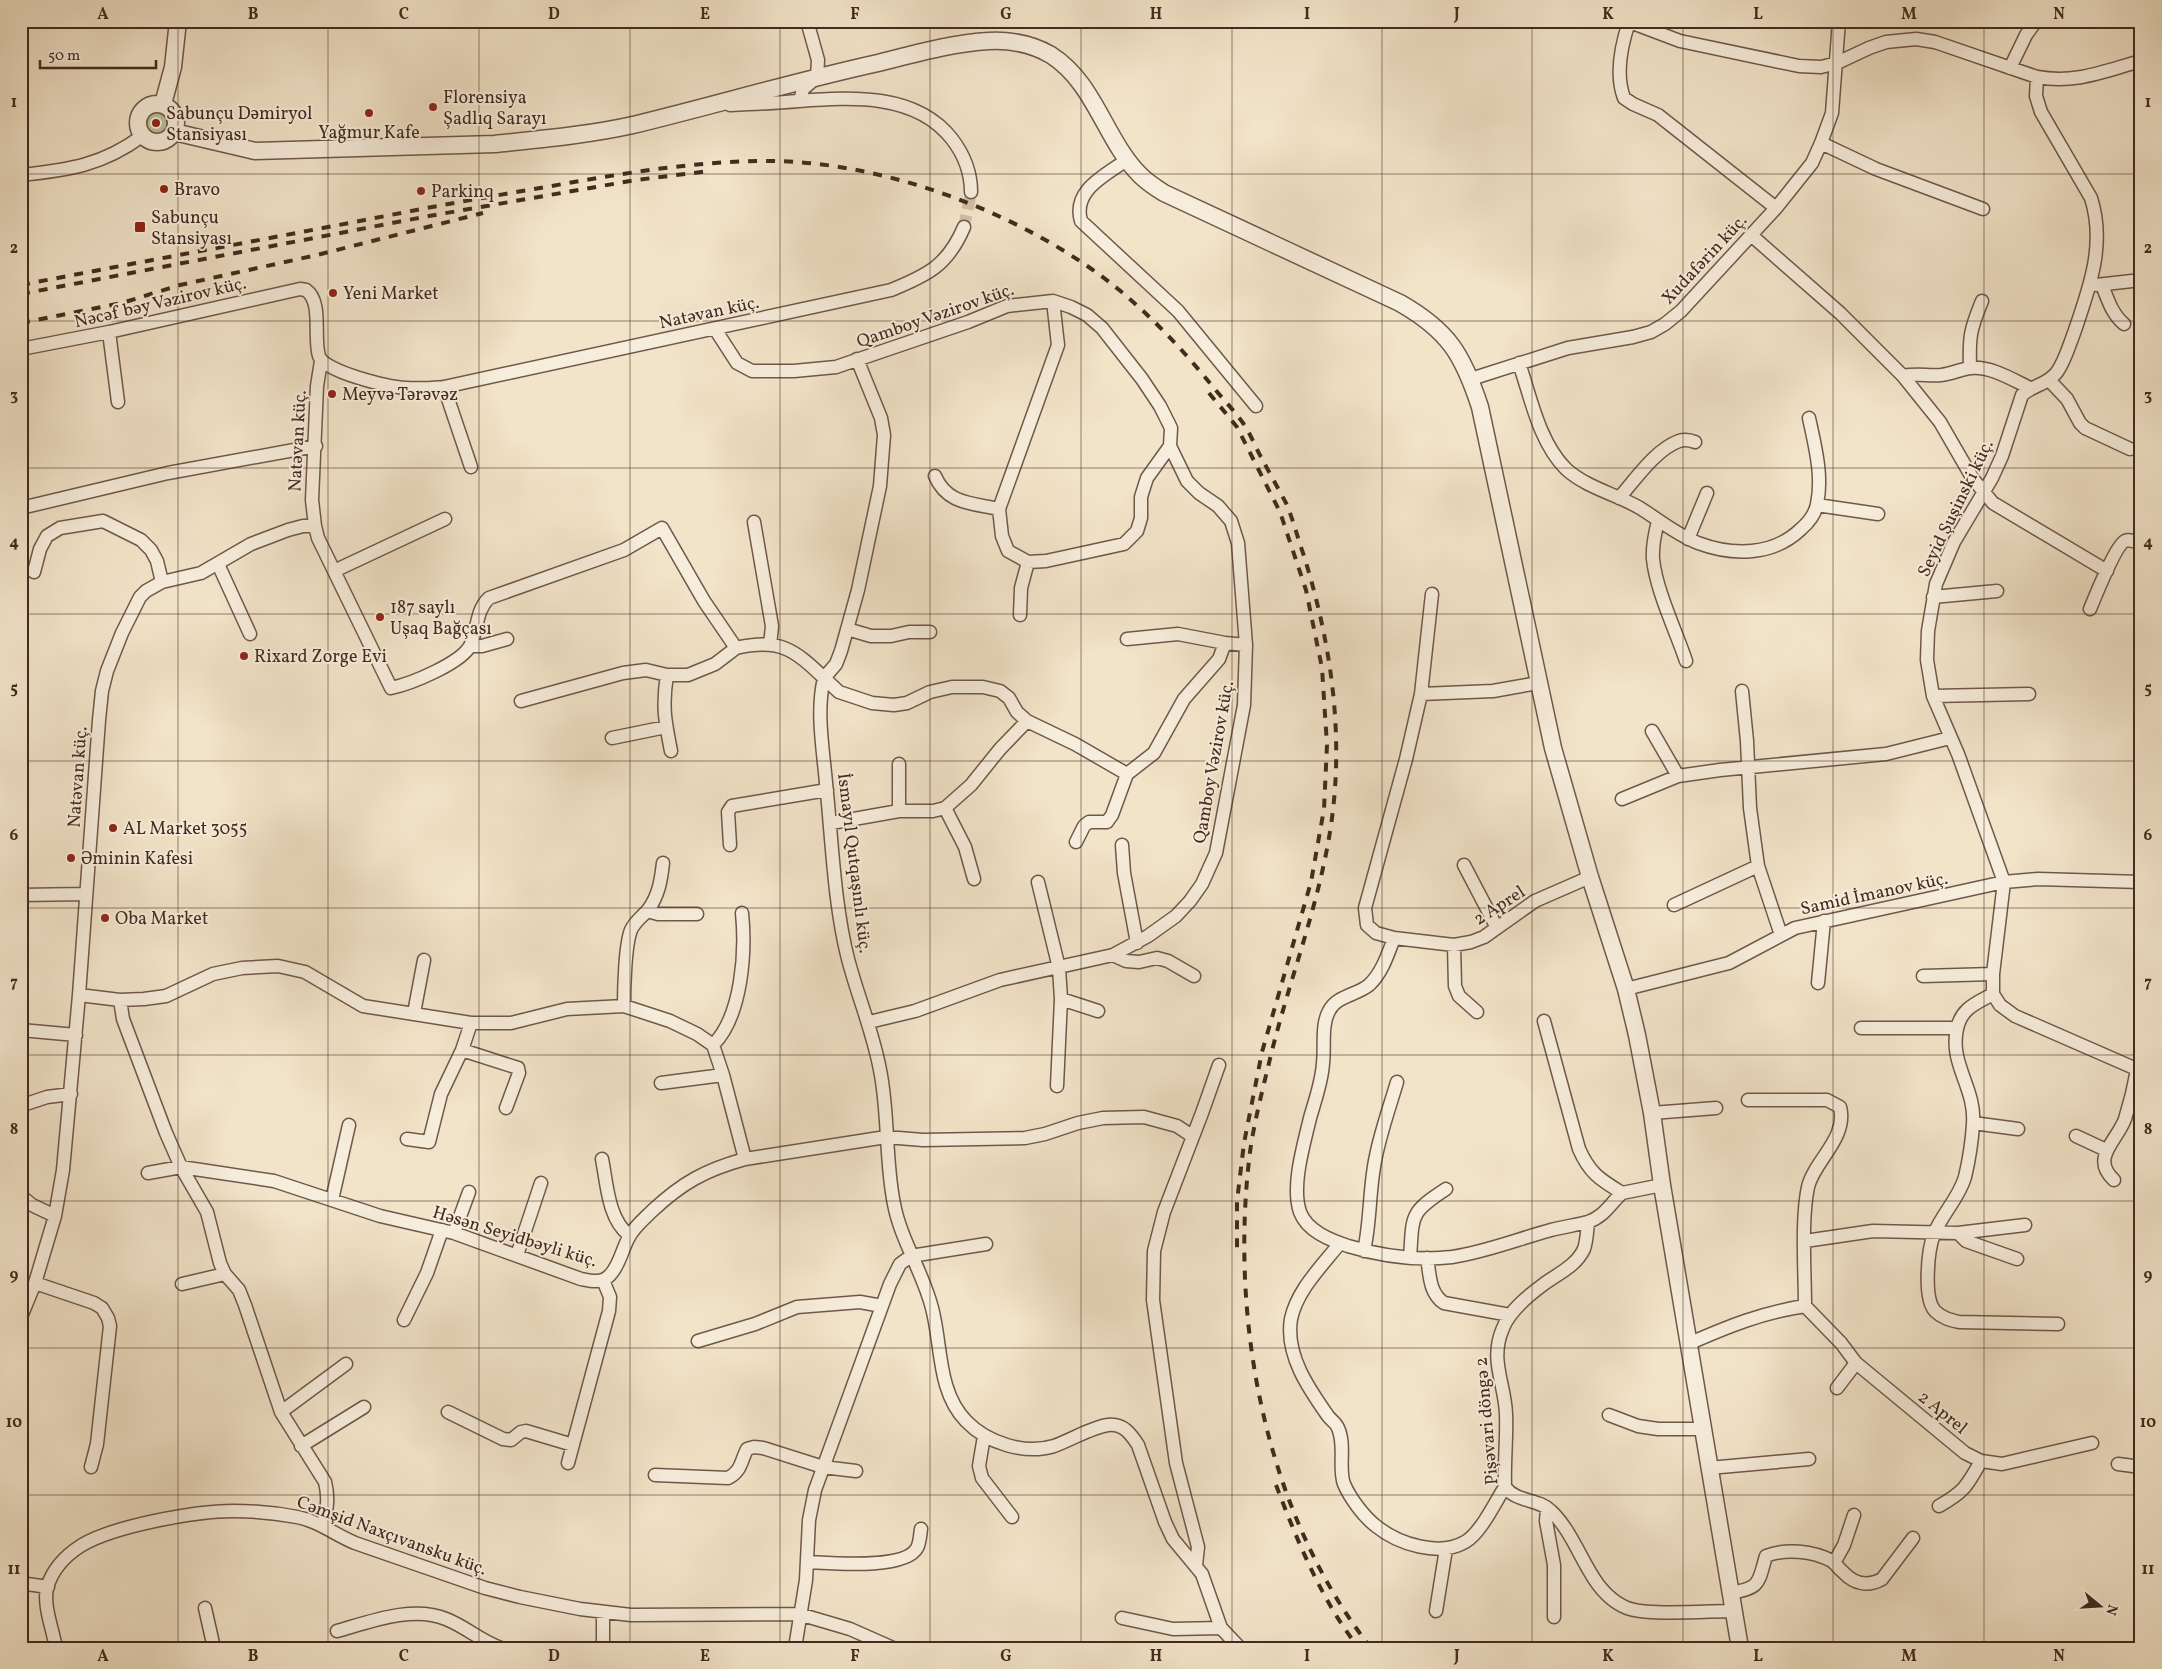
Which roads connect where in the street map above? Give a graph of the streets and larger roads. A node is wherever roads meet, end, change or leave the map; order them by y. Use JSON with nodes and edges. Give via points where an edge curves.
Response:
{"nodes":[{"id":1,"x":178,"y":21,"type":"edge"},
{"id":2,"x":807,"y":21,"type":"edge"},
{"id":3,"x":1839,"y":21,"type":"edge"},
{"id":4,"x":2036,"y":21,"type":"edge"},
{"id":5,"x":1628,"y":22,"type":"edge"},
{"id":6,"x":2141,"y":61,"type":"edge"},
{"id":7,"x":1837,"y":63,"type":"junction"},
{"id":8,"x":2010,"y":68,"type":"junction"},
{"id":9,"x":817,"y":77,"type":"junction"},
{"id":10,"x":2037,"y":77,"type":"junction"},
{"id":11,"x":800,"y":101,"type":"junction"},
{"id":12,"x":163,"y":104,"type":"junction"},
{"id":13,"x":705,"y":106,"type":"junction"},
{"id":14,"x":174,"y":132,"type":"junction"},
{"id":15,"x":142,"y":136,"type":"junction"},
{"id":16,"x":1821,"y":143,"type":"junction"},
{"id":17,"x":1128,"y":159,"type":"junction"},
{"id":18,"x":21,"y":175,"type":"edge"},
{"id":19,"x":971,"y":192,"type":"tunnel mouth"},
{"id":20,"x":1776,"y":208,"type":"junction"},
{"id":21,"x":1983,"y":209,"type":"dead end"},
{"id":22,"x":964,"y":227,"type":"tunnel mouth"},
{"id":23,"x":1751,"y":235,"type":"junction"},
{"id":24,"x":2132,"y":281,"type":"dead end"},
{"id":25,"x":2097,"y":285,"type":"junction"},
{"id":26,"x":306,"y":290,"type":"joint"},
{"id":27,"x":1053,"y":301,"type":"junction"},
{"id":28,"x":1982,"y":301,"type":"dead end"},
{"id":29,"x":2124,"y":324,"type":"dead end"},
{"id":30,"x":715,"y":329,"type":"junction"},
{"id":31,"x":109,"y":332,"type":"junction"},
{"id":32,"x":21,"y":350,"type":"edge"},
{"id":33,"x":857,"y":359,"type":"junction"},
{"id":34,"x":321,"y":361,"type":"junction"},
{"id":35,"x":1519,"y":363,"type":"junction"},
{"id":36,"x":1970,"y":368,"type":"junction"},
{"id":37,"x":1902,"y":376,"type":"junction"},
{"id":38,"x":1471,"y":380,"type":"junction"},
{"id":39,"x":2049,"y":380,"type":"junction"},
{"id":40,"x":444,"y":387,"type":"junction"},
{"id":41,"x":2030,"y":388,"type":"junction"},
{"id":42,"x":118,"y":402,"type":"dead end"},
{"id":43,"x":1256,"y":406,"type":"dead end"},
{"id":44,"x":1809,"y":418,"type":"dead end"},
{"id":45,"x":1695,"y":442,"type":"dead end"},
{"id":46,"x":316,"y":446,"type":"junction"},
{"id":47,"x":1170,"y":446,"type":"junction"},
{"id":48,"x":2130,"y":449,"type":"dead end"},
{"id":49,"x":471,"y":467,"type":"dead end"},
{"id":50,"x":935,"y":476,"type":"dead end"},
{"id":51,"x":1707,"y":493,"type":"dead end"},
{"id":52,"x":1983,"y":493,"type":"junction"},
{"id":53,"x":1619,"y":498,"type":"junction"},
{"id":54,"x":1817,"y":505,"type":"junction"},
{"id":55,"x":21,"y":508,"type":"edge"},
{"id":56,"x":999,"y":509,"type":"junction"},
{"id":57,"x":1878,"y":514,"type":"dead end"},
{"id":58,"x":445,"y":519,"type":"dead end"},
{"id":59,"x":1658,"y":521,"type":"junction"},
{"id":60,"x":754,"y":522,"type":"dead end"},
{"id":61,"x":315,"y":526,"type":"junction"},
{"id":62,"x":1688,"y":539,"type":"junction"},
{"id":63,"x":2141,"y":544,"type":"edge"},
{"id":64,"x":1028,"y":562,"type":"junction"},
{"id":65,"x":218,"y":564,"type":"junction"},
{"id":66,"x":334,"y":570,"type":"junction"},
{"id":67,"x":2106,"y":571,"type":"junction"},
{"id":68,"x":34,"y":572,"type":"dead end"},
{"id":69,"x":162,"y":582,"type":"junction"},
{"id":70,"x":1997,"y":591,"type":"dead end"},
{"id":71,"x":1432,"y":594,"type":"dead end"},
{"id":72,"x":1932,"y":596,"type":"junction"},
{"id":73,"x":2090,"y":609,"type":"dead end"},
{"id":74,"x":1020,"y":615,"type":"dead end"},
{"id":75,"x":847,"y":629,"type":"junction"},
{"id":76,"x":930,"y":632,"type":"dead end"},
{"id":77,"x":250,"y":634,"type":"dead end"},
{"id":78,"x":507,"y":639,"type":"dead end"},
{"id":79,"x":1127,"y":639,"type":"dead end"},
{"id":80,"x":1225,"y":643,"type":"junction"},
{"id":81,"x":1246,"y":644,"type":"junction"},
{"id":82,"x":770,"y":645,"type":"junction"},
{"id":83,"x":471,"y":646,"type":"junction"},
{"id":84,"x":736,"y":648,"type":"junction"},
{"id":85,"x":1686,"y":661,"type":"dead end"},
{"id":86,"x":667,"y":675,"type":"junction"},
{"id":87,"x":824,"y":678,"type":"junction"},
{"id":88,"x":1538,"y":683,"type":"junction"},
{"id":89,"x":1742,"y":691,"type":"dead end"},
{"id":90,"x":1421,"y":694,"type":"junction"},
{"id":91,"x":2029,"y":694,"type":"dead end"},
{"id":92,"x":1933,"y":696,"type":"junction"},
{"id":93,"x":521,"y":701,"type":"dead end"},
{"id":94,"x":1026,"y":721,"type":"junction"},
{"id":95,"x":666,"y":727,"type":"junction"},
{"id":96,"x":1652,"y":731,"type":"dead end"},
{"id":97,"x":612,"y":738,"type":"dead end"},
{"id":98,"x":1950,"y":738,"type":"junction"},
{"id":99,"x":671,"y":751,"type":"dead end"},
{"id":100,"x":898,"y":764,"type":"dead end"},
{"id":101,"x":1748,"y":767,"type":"junction"},
{"id":102,"x":1127,"y":774,"type":"junction"},
{"id":103,"x":1678,"y":776,"type":"junction"},
{"id":104,"x":827,"y":790,"type":"junction"},
{"id":105,"x":1622,"y":800,"type":"dead end"},
{"id":106,"x":945,"y":808,"type":"junction"},
{"id":107,"x":899,"y":811,"type":"junction"},
{"id":108,"x":830,"y":823,"type":"junction"},
{"id":109,"x":1076,"y":842,"type":"dead end"},
{"id":110,"x":1122,"y":844,"type":"dead end"},
{"id":111,"x":730,"y":845,"type":"dead end"},
{"id":112,"x":663,"y":863,"type":"dead end"},
{"id":113,"x":1464,"y":865,"type":"dead end"},
{"id":114,"x":1758,"y":866,"type":"junction"},
{"id":115,"x":1590,"y":877,"type":"junction"},
{"id":116,"x":974,"y":879,"type":"dead end"},
{"id":117,"x":1038,"y":882,"type":"dead end"},
{"id":118,"x":2004,"y":882,"type":"junction"},
{"id":119,"x":2141,"y":882,"type":"edge"},
{"id":120,"x":86,"y":894,"type":"junction"},
{"id":121,"x":21,"y":895,"type":"edge"},
{"id":122,"x":1674,"y":905,"type":"dead end"},
{"id":123,"x":647,"y":911,"type":"junction"},
{"id":124,"x":742,"y":913,"type":"dead end"},
{"id":125,"x":697,"y":914,"type":"dead end"},
{"id":126,"x":1824,"y":921,"type":"junction"},
{"id":127,"x":1497,"y":928,"type":"junction"},
{"id":128,"x":1781,"y":935,"type":"junction"},
{"id":129,"x":1394,"y":938,"type":"junction"},
{"id":130,"x":1137,"y":943,"type":"junction"},
{"id":131,"x":1454,"y":945,"type":"junction"},
{"id":132,"x":1113,"y":955,"type":"junction"},
{"id":133,"x":424,"y":960,"type":"dead end"},
{"id":134,"x":1059,"y":968,"type":"junction"},
{"id":135,"x":1993,"y":974,"type":"junction"},
{"id":136,"x":1194,"y":976,"type":"dead end"},
{"id":137,"x":1923,"y":976,"type":"dead end"},
{"id":138,"x":1818,"y":983,"type":"dead end"},
{"id":139,"x":1626,"y":989,"type":"junction"},
{"id":140,"x":1994,"y":994,"type":"junction"},
{"id":141,"x":79,"y":996,"type":"junction"},
{"id":142,"x":1060,"y":999,"type":"junction"},
{"id":143,"x":120,"y":1000,"type":"junction"},
{"id":144,"x":624,"y":1006,"type":"junction"},
{"id":145,"x":1098,"y":1011,"type":"dead end"},
{"id":146,"x":1477,"y":1012,"type":"dead end"},
{"id":147,"x":414,"y":1013,"type":"junction"},
{"id":148,"x":1544,"y":1021,"type":"dead end"},
{"id":149,"x":869,"y":1022,"type":"junction"},
{"id":150,"x":471,"y":1023,"type":"junction"},
{"id":151,"x":1860,"y":1028,"type":"dead end"},
{"id":152,"x":1957,"y":1028,"type":"junction"},
{"id":153,"x":21,"y":1030,"type":"edge"},
{"id":154,"x":76,"y":1035,"type":"junction"},
{"id":155,"x":713,"y":1045,"type":"junction"},
{"id":156,"x":462,"y":1050,"type":"junction"},
{"id":157,"x":1218,"y":1065,"type":"dead end"},
{"id":158,"x":2139,"y":1071,"type":"edge"},
{"id":159,"x":723,"y":1074,"type":"junction"},
{"id":160,"x":1397,"y":1082,"type":"dead end"},
{"id":161,"x":661,"y":1083,"type":"dead end"},
{"id":162,"x":1057,"y":1086,"type":"dead end"},
{"id":163,"x":71,"y":1094,"type":"junction"},
{"id":164,"x":1748,"y":1100,"type":"dead end"},
{"id":165,"x":26,"y":1104,"type":"dead end"},
{"id":166,"x":506,"y":1108,"type":"dead end"},
{"id":167,"x":1716,"y":1108,"type":"dead end"},
{"id":168,"x":1652,"y":1114,"type":"junction"},
{"id":169,"x":1973,"y":1123,"type":"junction"},
{"id":170,"x":349,"y":1125,"type":"dead end"},
{"id":171,"x":2018,"y":1129,"type":"dead end"},
{"id":172,"x":1192,"y":1136,"type":"junction"},
{"id":173,"x":2076,"y":1136,"type":"dead end"},
{"id":174,"x":886,"y":1138,"type":"junction"},
{"id":175,"x":407,"y":1139,"type":"dead end"},
{"id":176,"x":2106,"y":1150,"type":"junction"},
{"id":177,"x":602,"y":1159,"type":"dead end"},
{"id":178,"x":745,"y":1159,"type":"junction"},
{"id":179,"x":181,"y":1167,"type":"junction"},
{"id":180,"x":148,"y":1172,"type":"dead end"},
{"id":181,"x":2114,"y":1180,"type":"dead end"},
{"id":182,"x":541,"y":1183,"type":"dead end"},
{"id":183,"x":1662,"y":1185,"type":"junction"},
{"id":184,"x":1446,"y":1189,"type":"dead end"},
{"id":185,"x":469,"y":1192,"type":"dead end"},
{"id":186,"x":1622,"y":1193,"type":"junction"},
{"id":187,"x":21,"y":1196,"type":"edge"},
{"id":188,"x":332,"y":1200,"type":"junction"},
{"id":189,"x":55,"y":1216,"type":"junction"},
{"id":190,"x":1588,"y":1222,"type":"junction"},
{"id":191,"x":2025,"y":1225,"type":"dead end"},
{"id":192,"x":448,"y":1231,"type":"junction"},
{"id":193,"x":1934,"y":1233,"type":"junction"},
{"id":194,"x":1958,"y":1233,"type":"junction"},
{"id":195,"x":629,"y":1235,"type":"junction"},
{"id":196,"x":1805,"y":1241,"type":"junction"},
{"id":197,"x":1340,"y":1243,"type":"junction"},
{"id":198,"x":986,"y":1244,"type":"dead end"},
{"id":199,"x":1364,"y":1251,"type":"junction"},
{"id":200,"x":517,"y":1255,"type":"junction"},
{"id":201,"x":911,"y":1256,"type":"junction"},
{"id":202,"x":1410,"y":1258,"type":"junction"},
{"id":203,"x":1427,"y":1258,"type":"junction"},
{"id":204,"x":2017,"y":1258,"type":"dead end"},
{"id":205,"x":225,"y":1274,"type":"junction"},
{"id":206,"x":603,"y":1280,"type":"junction"},
{"id":207,"x":35,"y":1283,"type":"junction"},
{"id":208,"x":182,"y":1284,"type":"dead end"},
{"id":209,"x":882,"y":1306,"type":"junction"},
{"id":210,"x":1805,"y":1306,"type":"junction"},
{"id":211,"x":1510,"y":1315,"type":"junction"},
{"id":212,"x":21,"y":1316,"type":"edge"},
{"id":213,"x":404,"y":1320,"type":"dead end"},
{"id":214,"x":2058,"y":1324,"type":"dead end"},
{"id":215,"x":698,"y":1341,"type":"dead end"},
{"id":216,"x":1688,"y":1344,"type":"junction"},
{"id":217,"x":1856,"y":1363,"type":"junction"},
{"id":218,"x":346,"y":1364,"type":"dead end"},
{"id":219,"x":1837,"y":1388,"type":"dead end"},
{"id":220,"x":364,"y":1407,"type":"dead end"},
{"id":221,"x":281,"y":1412,"type":"junction"},
{"id":222,"x":448,"y":1412,"type":"dead end"},
{"id":223,"x":1609,"y":1415,"type":"dead end"},
{"id":224,"x":1703,"y":1429,"type":"junction"},
{"id":225,"x":984,"y":1436,"type":"junction"},
{"id":226,"x":2092,"y":1443,"type":"dead end"},
{"id":227,"x":573,"y":1444,"type":"junction"},
{"id":228,"x":301,"y":1446,"type":"junction"},
{"id":229,"x":1809,"y":1459,"type":"dead end"},
{"id":230,"x":1981,"y":1461,"type":"junction"},
{"id":231,"x":568,"y":1462,"type":"dead end"},
{"id":232,"x":2118,"y":1464,"type":"dead end"},
{"id":233,"x":2141,"y":1466,"type":"edge"},
{"id":234,"x":91,"y":1467,"type":"dead end"},
{"id":235,"x":822,"y":1467,"type":"junction"},
{"id":236,"x":1709,"y":1468,"type":"junction"},
{"id":237,"x":856,"y":1471,"type":"dead end"},
{"id":238,"x":655,"y":1475,"type":"dead end"},
{"id":239,"x":1505,"y":1487,"type":"junction"},
{"id":240,"x":1939,"y":1506,"type":"dead end"},
{"id":241,"x":1547,"y":1508,"type":"junction"},
{"id":242,"x":1854,"y":1515,"type":"dead end"},
{"id":243,"x":1012,"y":1517,"type":"dead end"},
{"id":244,"x":323,"y":1525,"type":"junction"},
{"id":245,"x":921,"y":1529,"type":"dead end"},
{"id":246,"x":1913,"y":1538,"type":"dead end"},
{"id":247,"x":1446,"y":1549,"type":"junction"},
{"id":248,"x":808,"y":1562,"type":"junction"},
{"id":249,"x":1834,"y":1563,"type":"junction"},
{"id":250,"x":1196,"y":1565,"type":"junction"},
{"id":251,"x":21,"y":1587,"type":"edge"},
{"id":252,"x":48,"y":1587,"type":"junction"},
{"id":253,"x":1730,"y":1594,"type":"junction"},
{"id":254,"x":206,"y":1608,"type":"dead end"},
{"id":255,"x":1436,"y":1611,"type":"dead end"},
{"id":256,"x":1733,"y":1611,"type":"junction"},
{"id":257,"x":603,"y":1613,"type":"junction"},
{"id":258,"x":799,"y":1614,"type":"junction"},
{"id":259,"x":1554,"y":1617,"type":"dead end"},
{"id":260,"x":1122,"y":1618,"type":"dead end"},
{"id":261,"x":1221,"y":1628,"type":"junction"},
{"id":262,"x":337,"y":1631,"type":"dead end"},
{"id":263,"x":56,"y":1648,"type":"edge"},
{"id":264,"x":214,"y":1648,"type":"edge"},
{"id":265,"x":501,"y":1648,"type":"edge"},
{"id":266,"x":603,"y":1648,"type":"edge"},
{"id":267,"x":795,"y":1648,"type":"edge"},
{"id":268,"x":893,"y":1648,"type":"edge"},
{"id":269,"x":1240,"y":1648,"type":"edge"},
{"id":270,"x":1740,"y":1648,"type":"edge"}],
"edges":[{"from":1,"to":12,"type":"street","via":[[173,67]]},
{"from":2,"to":9,"type":"street","via":[[817,53]]},
{"from":3,"to":7,"type":"street","name":"Xudafərin küç."},
{"from":4,"to":8,"type":"street"},
{"from":5,"to":7,"type":"street","via":[[1680,41],[1799,66],[1821,67]]},
{"from":5,"to":20,"type":"street","via":[[1620,75],[1624,98],[1664,119]]},
{"from":6,"to":10,"type":"street","via":[[2080,79]]},
{"from":7,"to":8,"type":"street","via":[[1886,42],[1916,39],[1935,42]]},
{"from":7,"to":16,"type":"street","name":"Xudafərin küç.","via":[[1832,112]]},
{"from":8,"to":10,"type":"street"},
{"from":9,"to":11,"type":"street","via":[[803,88]]},
{"from":9,"to":13,"type":"street"},
{"from":9,"to":17,"type":"street","via":[[967,43],[1012,41],[1032,46],[1064,65],[1077,79]]},
{"from":10,"to":25,"type":"street","via":[[2037,103],[2091,198],[2095,212]]},
{"from":11,"to":13,"type":"street"},
{"from":11,"to":19,"type":"street","via":[[841,98],[913,109],[943,128],[963,154],[971,179]]},
{"from":12,"to":14,"type":"street","via":[[175,117]]},
{"from":12,"to":15,"type":"street","via":[[151,104],[141,111],[137,121]]},
{"from":13,"to":14,"type":"street","via":[[620,128],[495,144],[255,151]]},
{"from":14,"to":15,"type":"street","via":[[161,142],[151,142]]},
{"from":15,"to":18,"type":"street","via":[[100,161],[61,171]]},
{"from":16,"to":20,"type":"street","name":"Xudafərin küç.","via":[[1801,178]]},
{"from":16,"to":21,"type":"street","via":[[1876,169]]},
{"from":17,"to":38,"type":"street","via":[[1140,175],[1164,194],[1400,302],[1426,317],[1453,346]]},
{"from":17,"to":43,"type":"street","via":[[1084,192],[1079,212],[1082,221],[1178,311]]},
{"from":20,"to":23,"type":"street","name":"Xudafərin küç."},
{"from":22,"to":30,"type":"street","name":"Natəvan küç.","via":[[949,256],[917,280],[891,290]]},
{"from":23,"to":35,"type":"street","name":"Xudafərin küç.","via":[[1681,311],[1651,332],[1568,348]]},
{"from":23,"to":37,"type":"street","via":[[1840,313]]},
{"from":24,"to":25,"type":"street"},
{"from":25,"to":29,"type":"street"},
{"from":25,"to":39,"type":"street","via":[[2057,374]]},
{"from":26,"to":31,"type":"street","name":"Nəcəf bəy Vəzirov küç.","via":[[294,290]]},
{"from":26,"to":34,"type":"street","name":"Natəvan küç.","via":[[314,298],[317,349]]},
{"from":27,"to":33,"type":"street","name":"Qamboy Vəzirov küç.","via":[[1008,306]]},
{"from":27,"to":47,"type":"street","name":"Qamboy Vəzirov küç.","via":[[1087,315],[1102,328],[1160,406],[1171,428]]},
{"from":27,"to":56,"type":"street","via":[[1058,345]]},
{"from":28,"to":36,"type":"street","via":[[1971,326]]},
{"from":30,"to":33,"type":"street","name":"Qamboy Vəzirov küç.","via":[[737,363],[752,371],[836,367]]},
{"from":30,"to":40,"type":"street","name":"Natəvan küç."},
{"from":31,"to":32,"type":"street","name":"Nəcəf bəy Vəzirov küç."},
{"from":31,"to":42,"type":"street"},
{"from":33,"to":75,"type":"street","via":[[881,418],[884,436],[880,486]]},
{"from":34,"to":40,"type":"street","name":"Natəvan küç.","via":[[377,383],[404,388]]},
{"from":34,"to":46,"type":"street","name":"Natəvan küç.","via":[[317,386]]},
{"from":35,"to":38,"type":"street","name":"Xudafərin küç."},
{"from":35,"to":53,"type":"street","via":[[1552,452],[1572,474]]},
{"from":36,"to":37,"type":"street","via":[[1939,375]]},
{"from":36,"to":41,"type":"street","via":[[1990,371]]},
{"from":37,"to":52,"type":"street","via":[[1940,422]]},
{"from":38,"to":88,"type":"street","via":[[1480,407]]},
{"from":39,"to":41,"type":"street"},
{"from":39,"to":48,"type":"street","via":[[2067,399],[2085,428]]},
{"from":40,"to":49,"type":"street"},
{"from":41,"to":52,"type":"street","name":"Seyid Şuşinski küç.","via":[[2022,395],[2002,456]]},
{"from":44,"to":54,"type":"street","via":[[1819,478]]},
{"from":45,"to":53,"type":"street","via":[[1679,441],[1665,450],[1645,467]]},
{"from":46,"to":55,"type":"street","via":[[168,472]]},
{"from":46,"to":61,"type":"street","name":"Natəvan küç.","via":[[312,500]]},
{"from":47,"to":64,"type":"street","via":[[1147,478],[1137,532],[1124,544]]},
{"from":47,"to":81,"type":"street","name":"Qamboy Vəzirov küç.","via":[[1187,481],[1231,521],[1238,544]]},
{"from":50,"to":56,"type":"street","via":[[940,488],[952,498]]},
{"from":51,"to":62,"type":"street"},
{"from":52,"to":67,"type":"street","via":[[1993,504]]},
{"from":52,"to":72,"type":"street","name":"Seyid Şuşinski küç.","via":[[1943,564]]},
{"from":53,"to":59,"type":"street"},
{"from":54,"to":57,"type":"street"},
{"from":54,"to":62,"type":"street","via":[[1810,521],[1776,547],[1736,552]]},
{"from":56,"to":64,"type":"street","via":[[1002,536],[1008,551]]},
{"from":58,"to":66,"type":"street"},
{"from":59,"to":62,"type":"street"},
{"from":59,"to":85,"type":"street","via":[[1653,558]]},
{"from":60,"to":82,"type":"street","via":[[772,626]]},
{"from":61,"to":65,"type":"street","name":"Natəvan küç.","via":[[288,530],[251,544]]},
{"from":61,"to":66,"type":"street"},
{"from":63,"to":67,"type":"street","via":[[2128,540],[2122,543]]},
{"from":64,"to":74,"type":"street","via":[[1021,588]]},
{"from":65,"to":69,"type":"street","name":"Natəvan küç.","via":[[189,577]]},
{"from":65,"to":77,"type":"street"},
{"from":66,"to":83,"type":"street","via":[[391,688],[430,674],[461,656]]},
{"from":67,"to":73,"type":"street"},
{"from":68,"to":69,"type":"street","via":[[47,536],[60,528],[103,521],[141,540],[151,550]]},
{"from":69,"to":120,"type":"street","name":"Natəvan küç.","via":[[140,597],[122,633],[102,691]]},
{"from":70,"to":72,"type":"street"},
{"from":71,"to":90,"type":"street"},
{"from":72,"to":92,"type":"street","name":"Seyid Şuşinski küç.","via":[[1927,660]]},
{"from":75,"to":76,"type":"street","via":[[870,636]]},
{"from":75,"to":87,"type":"street","via":[[836,664]]},
{"from":78,"to":83,"type":"street"},
{"from":79,"to":80,"type":"street","via":[[1178,634]]},
{"from":80,"to":81,"type":"street"},
{"from":80,"to":102,"type":"street","via":[[1219,659],[1184,700],[1154,754]]},
{"from":81,"to":130,"type":"street","name":"Qamboy Vəzirov küç.","via":[[1244,705],[1216,853],[1190,901],[1176,916]]},
{"from":82,"to":84,"type":"street","via":[[758,643]]},
{"from":82,"to":87,"type":"street","via":[[802,656]]},
{"from":83,"to":84,"type":"street","via":[[480,613],[489,598],[624,550],[662,528],[704,601]]},
{"from":84,"to":86,"type":"street","via":[[715,664],[688,675]]},
{"from":86,"to":93,"type":"street","via":[[646,670],[623,673]]},
{"from":86,"to":95,"type":"street","via":[[663,696]]},
{"from":87,"to":94,"type":"street","via":[[839,692],[872,703],[894,705],[952,687],[983,686],[1000,691],[1009,698]]},
{"from":87,"to":104,"type":"street","name":"İsmayıl Qutqaşınlı küç.","via":[[820,711]]},
{"from":88,"to":90,"type":"street","via":[[1492,691]]},
{"from":88,"to":115,"type":"street"},
{"from":89,"to":101,"type":"street"},
{"from":90,"to":129,"type":"street","name":"2 Aprel","via":[[1365,908],[1367,925],[1376,933]]},
{"from":91,"to":92,"type":"street"},
{"from":92,"to":98,"type":"street","name":"Seyid Şuşinski küç."},
{"from":94,"to":102,"type":"street"},
{"from":94,"to":106,"type":"street","via":[[971,785]]},
{"from":95,"to":97,"type":"street"},
{"from":95,"to":99,"type":"street"},
{"from":96,"to":103,"type":"street"},
{"from":98,"to":101,"type":"street","via":[[1886,754]]},
{"from":98,"to":118,"type":"street","name":"Seyid Şuşinski küç."},
{"from":100,"to":107,"type":"street"},
{"from":101,"to":103,"type":"street"},
{"from":101,"to":114,"type":"street"},
{"from":102,"to":109,"type":"street","via":[[1107,822],[1089,822]]},
{"from":103,"to":105,"type":"street"},
{"from":104,"to":108,"type":"street","name":"İsmayıl Qutqaşınlı küç."},
{"from":104,"to":111,"type":"street","via":[[732,806],[728,812]]},
{"from":106,"to":107,"type":"street"},
{"from":106,"to":116,"type":"street","via":[[965,847]]},
{"from":107,"to":108,"type":"street"},
{"from":108,"to":149,"type":"street","name":"İsmayıl Qutqaşınlı küç.","via":[[848,959]]},
{"from":110,"to":130,"type":"street"},
{"from":112,"to":123,"type":"street","via":[[660,887]]},
{"from":113,"to":127,"type":"street"},
{"from":114,"to":122,"type":"street"},
{"from":114,"to":128,"type":"street"},
{"from":115,"to":127,"type":"street","name":"2 Aprel","via":[[1535,901]]},
{"from":115,"to":139,"type":"street"},
{"from":117,"to":134,"type":"street"},
{"from":118,"to":119,"type":"street","name":"Samid İmanov küç.","via":[[2038,879]]},
{"from":118,"to":126,"type":"street","name":"Samid İmanov küç."},
{"from":118,"to":135,"type":"street","name":"Seyid Şuşinski küç."},
{"from":120,"to":121,"type":"street"},
{"from":120,"to":141,"type":"street","name":"Natəvan küç."},
{"from":123,"to":125,"type":"street"},
{"from":123,"to":144,"type":"street","via":[[634,923],[630,933]]},
{"from":124,"to":155,"type":"street","via":[[745,941],[737,996],[725,1029]]},
{"from":126,"to":128,"type":"street","name":"Samid İmanov küç."},
{"from":126,"to":138,"type":"street"},
{"from":127,"to":131,"type":"street","name":"2 Aprel","via":[[1472,942]]},
{"from":128,"to":139,"type":"street","name":"Samid İmanov küç.","via":[[1729,963]]},
{"from":129,"to":131,"type":"street","name":"2 Aprel"},
{"from":129,"to":197,"type":"street","via":[[1370,984],[1333,1004],[1328,1012],[1323,1066],[1302,1155],[1297,1194],[1300,1212],[1321,1235]]},
{"from":130,"to":132,"type":"street","name":"Qamboy Vəzirov küç."},
{"from":131,"to":146,"type":"street","via":[[1455,986],[1459,996]]},
{"from":132,"to":134,"type":"street","name":"Qamboy Vəzirov küç."},
{"from":132,"to":136,"type":"street","via":[[1139,962],[1157,958]]},
{"from":133,"to":147,"type":"street"},
{"from":134,"to":142,"type":"street"},
{"from":134,"to":149,"type":"street","name":"Qamboy Vəzirov küç.","via":[[1000,980],[915,1011]]},
{"from":135,"to":137,"type":"street"},
{"from":135,"to":140,"type":"street","name":"Seyid Şuşinski küç."},
{"from":139,"to":168,"type":"street"},
{"from":140,"to":152,"type":"street","via":[[1967,1008]]},
{"from":140,"to":158,"type":"street","via":[[2000,1005],[2015,1016]]},
{"from":141,"to":143,"type":"street"},
{"from":141,"to":154,"type":"street","name":"Natəvan küç."},
{"from":142,"to":145,"type":"street"},
{"from":142,"to":162,"type":"street"},
{"from":143,"to":147,"type":"street","via":[[166,996],[213,974],[278,966],[305,972],[363,1006]]},
{"from":143,"to":179,"type":"street","via":[[123,1019]]},
{"from":144,"to":150,"type":"street","via":[[567,1009],[511,1023]]},
{"from":144,"to":155,"type":"street","via":[[670,1021]]},
{"from":147,"to":150,"type":"street"},
{"from":148,"to":186,"type":"street","via":[[1586,1165],[1598,1178]]},
{"from":149,"to":174,"type":"street","name":"İsmayıl Qutqaşınlı küç.","via":[[881,1072]]},
{"from":150,"to":156,"type":"street"},
{"from":151,"to":152,"type":"street"},
{"from":152,"to":169,"type":"street","via":[[1956,1059],[1969,1090]]},
{"from":153,"to":154,"type":"street"},
{"from":154,"to":163,"type":"street","name":"Natəvan küç."},
{"from":155,"to":159,"type":"street"},
{"from":156,"to":166,"type":"street","via":[[518,1068]]},
{"from":156,"to":175,"type":"street","via":[[441,1094],[429,1142]]},
{"from":157,"to":172,"type":"street"},
{"from":158,"to":176,"type":"street","via":[[2124,1122]]},
{"from":159,"to":161,"type":"street"},
{"from":159,"to":178,"type":"street"},
{"from":160,"to":199,"type":"street","via":[[1376,1155]]},
{"from":163,"to":165,"type":"street"},
{"from":163,"to":189,"type":"street","name":"Natəvan küç."},
{"from":164,"to":196,"type":"street","via":[[1827,1100],[1840,1107],[1840,1125],[1828,1154],[1808,1186]]},
{"from":167,"to":168,"type":"street"},
{"from":168,"to":183,"type":"street"},
{"from":169,"to":171,"type":"street"},
{"from":169,"to":193,"type":"street","via":[[1965,1178]]},
{"from":170,"to":188,"type":"street"},
{"from":172,"to":174,"type":"street","name":"Həsən Seyidbəyli küç.","via":[[1177,1126],[1144,1117],[1103,1118],[1025,1138]]},
{"from":172,"to":250,"type":"street","via":[[1164,1212],[1152,1274],[1176,1463],[1198,1547]]},
{"from":173,"to":176,"type":"street"},
{"from":174,"to":178,"type":"street","name":"Həsən Seyidbəyli küç."},
{"from":174,"to":201,"type":"street","name":"İsmayıl Qutqaşınlı küç.","via":[[894,1207]]},
{"from":176,"to":181,"type":"street","via":[[2104,1166]]},
{"from":177,"to":195,"type":"street","via":[[613,1211],[622,1230]]},
{"from":178,"to":195,"type":"street","name":"Həsən Seyidbəyli küç.","via":[[696,1177],[675,1190]]},
{"from":179,"to":180,"type":"street","name":"Həsən Seyidbəyli küç."},
{"from":179,"to":188,"type":"street","name":"Həsən Seyidbəyli küç.","via":[[274,1181]]},
{"from":179,"to":205,"type":"street","via":[[207,1212]]},
{"from":182,"to":200,"type":"street"},
{"from":183,"to":186,"type":"street"},
{"from":183,"to":216,"type":"street"},
{"from":184,"to":202,"type":"street","via":[[1417,1210],[1412,1222]]},
{"from":185,"to":192,"type":"street"},
{"from":186,"to":190,"type":"street","via":[[1608,1211]]},
{"from":187,"to":189,"type":"street"},
{"from":188,"to":192,"type":"street","name":"Həsən Seyidbəyli küç.","via":[[380,1216]]},
{"from":189,"to":207,"type":"street","name":"Natəvan küç."},
{"from":190,"to":203,"type":"street","via":[[1552,1229],[1472,1253]]},
{"from":190,"to":211,"type":"street","name":"Pişəvari döngə 2","via":[[1583,1250],[1572,1265],[1543,1285]]},
{"from":191,"to":194,"type":"street"},
{"from":192,"to":200,"type":"street","name":"Həsən Seyidbəyli küç."},
{"from":192,"to":213,"type":"street"},
{"from":193,"to":194,"type":"street"},
{"from":193,"to":196,"type":"street","via":[[1873,1231]]},
{"from":193,"to":214,"type":"street","via":[[1929,1260],[1930,1300],[1934,1310],[1945,1319]]},
{"from":194,"to":204,"type":"street","via":[[1966,1241]]},
{"from":195,"to":206,"type":"street","name":"Həsən Seyidbəyli küç.","via":[[615,1267]]},
{"from":196,"to":210,"type":"street"},
{"from":197,"to":199,"type":"street"},
{"from":197,"to":247,"type":"street","via":[[1298,1297],[1291,1320],[1291,1348],[1300,1372],[1338,1426],[1342,1441],[1343,1483],[1358,1506],[1376,1526],[1395,1537],[1419,1546]]},
{"from":198,"to":201,"type":"street"},
{"from":199,"to":202,"type":"street"},
{"from":200,"to":206,"type":"street","name":"Həsən Seyidbəyli küç.","via":[[581,1279]]},
{"from":201,"to":209,"type":"street","via":[[900,1264]]},
{"from":201,"to":225,"type":"street","name":"İsmayıl Qutqaşınlı küç.","via":[[933,1311],[939,1356],[951,1399],[965,1420]]},
{"from":202,"to":203,"type":"street"},
{"from":203,"to":211,"type":"street","via":[[1436,1298],[1444,1303]]},
{"from":205,"to":208,"type":"street"},
{"from":205,"to":221,"type":"street","via":[[239,1290]]},
{"from":206,"to":227,"type":"street","via":[[610,1297],[609,1311]]},
{"from":207,"to":212,"type":"street","name":"Natəvan küç."},
{"from":207,"to":234,"type":"street","via":[[94,1303],[108,1318],[109,1339],[97,1444]]},
{"from":209,"to":215,"type":"street","via":[[860,1302],[797,1308]]},
{"from":209,"to":235,"type":"street"},
{"from":210,"to":216,"type":"street","via":[[1740,1321]]},
{"from":210,"to":217,"type":"street","name":"2 Aprel"},
{"from":211,"to":239,"type":"street","name":"Pişəvari döngə 2","via":[[1499,1338],[1497,1354],[1506,1412]]},
{"from":216,"to":224,"type":"street"},
{"from":217,"to":219,"type":"street"},
{"from":217,"to":230,"type":"street","name":"2 Aprel","via":[[1965,1453]]},
{"from":218,"to":221,"type":"street"},
{"from":220,"to":228,"type":"street"},
{"from":221,"to":228,"type":"street"},
{"from":222,"to":227,"type":"street","via":[[503,1439],[511,1440],[526,1430]]},
{"from":223,"to":224,"type":"street","via":[[1638,1426],[1658,1429]]},
{"from":224,"to":236,"type":"street"},
{"from":225,"to":243,"type":"street","via":[[979,1466],[982,1478]]},
{"from":225,"to":250,"type":"street","name":"İsmayıl Qutqaşınlı küç.","via":[[995,1442],[1035,1448],[1052,1446],[1109,1425],[1124,1428],[1138,1445],[1173,1539]]},
{"from":226,"to":230,"type":"street","name":"2 Aprel","via":[[2002,1464]]},
{"from":227,"to":231,"type":"street"},
{"from":228,"to":244,"type":"street","via":[[325,1482],[328,1507]]},
{"from":229,"to":236,"type":"street"},
{"from":230,"to":240,"type":"street","via":[[1966,1487]]},
{"from":232,"to":233,"type":"street"},
{"from":235,"to":237,"type":"street"},
{"from":235,"to":238,"type":"street","via":[[754,1447],[747,1449],[740,1470],[728,1478]]},
{"from":235,"to":248,"type":"street","via":[[809,1520]]},
{"from":236,"to":253,"type":"street"},
{"from":239,"to":241,"type":"street","name":"Pişəvari döngə 2","via":[[1511,1495]]},
{"from":239,"to":247,"type":"street","via":[[1476,1533],[1466,1542]]},
{"from":241,"to":256,"type":"street","name":"Pişəvari döngə 2","via":[[1560,1521],[1598,1585],[1612,1600],[1629,1609],[1648,1612]]},
{"from":241,"to":259,"type":"street","via":[[1546,1521],[1554,1565]]},
{"from":242,"to":249,"type":"street"},
{"from":244,"to":252,"type":"street","name":"Cəmşid Naxçıvansku küç.","via":[[297,1517],[232,1511],[166,1519],[82,1546],[66,1557],[53,1573]]},
{"from":244,"to":257,"type":"street","name":"Cəmşid Naxçıvansku küç.","via":[[355,1543],[452,1577],[520,1597]]},
{"from":245,"to":248,"type":"street","via":[[917,1548],[910,1556],[877,1564]]},
{"from":246,"to":249,"type":"street","via":[[1882,1579],[1875,1583],[1862,1584],[1850,1579]]},
{"from":247,"to":255,"type":"street"},
{"from":248,"to":258,"type":"street"},
{"from":249,"to":253,"type":"street","via":[[1817,1555],[1775,1552],[1766,1556],[1760,1579],[1754,1587]]},
{"from":250,"to":261,"type":"street","name":"İsmayıl Qutqaşınlı küç.","via":[[1208,1587]]},
{"from":251,"to":252,"type":"street","via":[[27,1584]]},
{"from":252,"to":263,"type":"street","name":"Cəmşid Naxçıvansku küç.","via":[[46,1599]]},
{"from":253,"to":256,"type":"street"},
{"from":254,"to":264,"type":"street"},
{"from":256,"to":270,"type":"street"},
{"from":257,"to":258,"type":"street","name":"Cəmşid Naxçıvansku küç."},
{"from":257,"to":266,"type":"street"},
{"from":258,"to":267,"type":"street"},
{"from":258,"to":268,"type":"street","name":"Cəmşid Naxçıvansku küç.","via":[[850,1629]]},
{"from":260,"to":261,"type":"street","via":[[1173,1629]]},
{"from":261,"to":269,"type":"street","name":"İsmayıl Qutqaşınlı küç."},
{"from":262,"to":265,"type":"street","via":[[402,1615],[421,1614],[446,1619]]}]}
